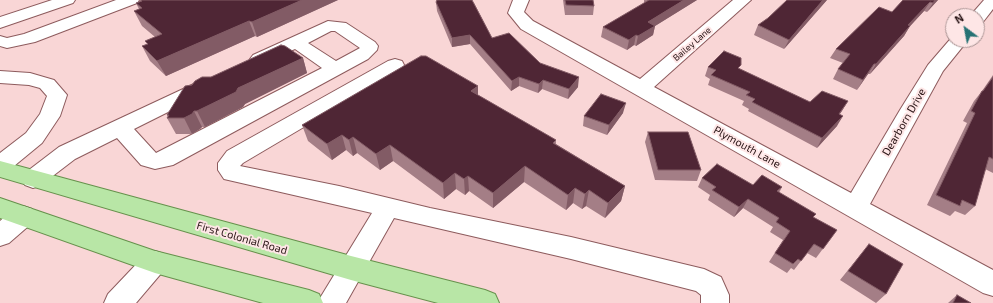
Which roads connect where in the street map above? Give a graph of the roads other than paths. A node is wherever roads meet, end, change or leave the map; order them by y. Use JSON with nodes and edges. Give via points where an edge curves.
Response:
{"nodes":[{"id":1,"x":66,"y":0,"type":"edge"},
{"id":2,"x":131,"y":0,"type":"edge"},
{"id":3,"x":521,"y":0,"type":"edge"},
{"id":4,"x":743,"y":0,"type":"edge"},
{"id":5,"x":992,"y":0,"type":"edge"},
{"id":6,"x":985,"y":8,"type":"edge"},
{"id":7,"x":0,"y":23,"type":"edge"},
{"id":8,"x":0,"y":41,"type":"edge"},
{"id":9,"x":296,"y":42,"type":"junction"},
{"id":10,"x":952,"y":48,"type":"edge"},
{"id":11,"x":395,"y":65,"type":"dead end"},
{"id":12,"x":240,"y":69,"type":"edge"},
{"id":13,"x":335,"y":69,"type":"junction"},
{"id":14,"x":0,"y":77,"type":"edge"},
{"id":15,"x":218,"y":79,"type":"edge"},
{"id":16,"x":640,"y":88,"type":"junction"},
{"id":17,"x":119,"y":127,"type":"junction"},
{"id":18,"x":0,"y":165,"type":"edge"},
{"id":19,"x":0,"y":169,"type":"edge"},
{"id":20,"x":32,"y":179,"type":"junction"},
{"id":21,"x":388,"y":207,"type":"junction"},
{"id":22,"x":855,"y":208,"type":"junction"},
{"id":23,"x":11,"y":212,"type":"edge"},
{"id":24,"x":0,"y":236,"type":"edge"},
{"id":25,"x":155,"y":262,"type":"junction"},
{"id":26,"x":351,"y":268,"type":"junction"},
{"id":27,"x":993,"y":284,"type":"edge"},
{"id":28,"x":265,"y":298,"type":"edge"},
{"id":29,"x":118,"y":303,"type":"edge"},
{"id":30,"x":309,"y":303,"type":"edge"},
{"id":31,"x":331,"y":303,"type":"edge"},
{"id":32,"x":485,"y":303,"type":"edge"},
{"id":33,"x":715,"y":303,"type":"edge"}],
"edges":[{"from":1,"to":7,"type":"street"},
{"from":2,"to":8,"type":"street","via":[[29,38],[7,43]]},
{"from":3,"to":16,"type":"street","name":"Plymouth Lane","via":[[516,12],[527,25]]},
{"from":4,"to":16,"type":"street","name":"Bailey Lane"},
{"from":5,"to":6,"type":"street"},
{"from":9,"to":12,"type":"street"},
{"from":9,"to":13,"type":"street"},
{"from":9,"to":13,"type":"street","via":[[322,29],[335,26],[369,46],[362,55]]},
{"from":10,"to":22,"type":"street","name":"Dearborn Drive","via":[[935,69],[910,110]]},
{"from":11,"to":21,"type":"street","via":[[235,157],[229,163],[229,170],[232,173]]},
{"from":13,"to":17,"type":"street","via":[[165,160],[149,159]]},
{"from":14,"to":18,"type":"street","via":[[41,82],[47,84],[57,95],[50,116],[34,138]]},
{"from":15,"to":17,"type":"street"},
{"from":16,"to":22,"type":"street","name":"Plymouth Lane"},
{"from":17,"to":20,"type":"street","via":[[67,152]]},
{"from":19,"to":20,"type":"main road","name":"First Colonial Road"},
{"from":20,"to":26,"type":"main road","name":"First Colonial Road"},
{"from":21,"to":26,"type":"street"},
{"from":21,"to":33,"type":"street","via":[[704,281],[711,286]]},
{"from":22,"to":27,"type":"street","name":"Plymouth Lane"},
{"from":23,"to":24,"type":"street"},
{"from":23,"to":25,"type":"main road"},
{"from":25,"to":28,"type":"main road"},
{"from":25,"to":29,"type":"street"},
{"from":26,"to":31,"type":"street"},
{"from":26,"to":32,"type":"main road","name":"First Colonial Road"},
{"from":28,"to":30,"type":"main road"}]}
